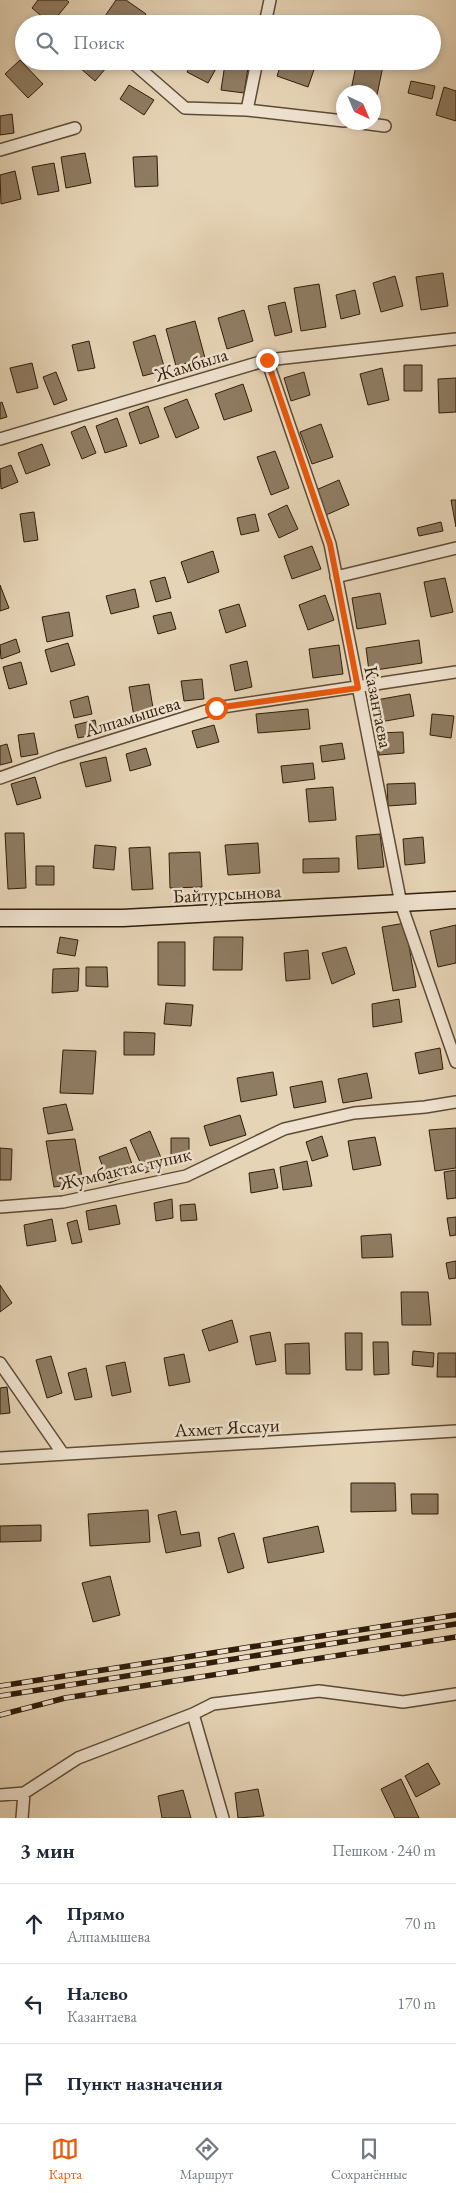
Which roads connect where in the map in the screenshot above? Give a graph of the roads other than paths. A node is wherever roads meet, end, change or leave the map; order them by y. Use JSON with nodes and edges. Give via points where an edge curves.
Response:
{"nodes":[{"id":1,"x":270,"y":0,"type":"edge"},
{"id":2,"x":267,"y":15,"type":"edge"},
{"id":3,"x":141,"y":70,"type":"edge"},
{"id":4,"x":255,"y":70,"type":"edge"},
{"id":5,"x":246,"y":110,"type":"junction"},
{"id":6,"x":336,"y":120,"type":"edge"},
{"id":7,"x":381,"y":125,"type":"edge"},
{"id":8,"x":385,"y":126,"type":"dead end"},
{"id":9,"x":75,"y":128,"type":"dead end"},
{"id":10,"x":0,"y":150,"type":"edge"},
{"id":11,"x":456,"y":340,"type":"edge"},
{"id":12,"x":267,"y":360,"type":"junction"},
{"id":13,"x":0,"y":439,"type":"edge"},
{"id":14,"x":456,"y":548,"type":"edge"},
{"id":15,"x":336,"y":576,"type":"junction"},
{"id":16,"x":456,"y":672,"type":"edge"},
{"id":17,"x":358,"y":688,"type":"junction"},
{"id":18,"x":0,"y":778,"type":"edge"},
{"id":19,"x":456,"y":900,"type":"edge"},
{"id":20,"x":402,"y":904,"type":"junction"},
{"id":21,"x":0,"y":918,"type":"edge"},
{"id":22,"x":456,"y":1062,"type":"edge"},
{"id":23,"x":456,"y":1102,"type":"edge"},
{"id":24,"x":0,"y":1207,"type":"edge"},
{"id":25,"x":0,"y":1363,"type":"edge"},
{"id":26,"x":456,"y":1432,"type":"edge"},
{"id":27,"x":63,"y":1454,"type":"junction"},
{"id":28,"x":0,"y":1458,"type":"edge"},
{"id":29,"x":456,"y":1694,"type":"edge"},
{"id":30,"x":193,"y":1714,"type":"junction"},
{"id":31,"x":24,"y":1793,"type":"junction"},
{"id":32,"x":0,"y":1796,"type":"edge"},
{"id":33,"x":22,"y":1818,"type":"edge"},
{"id":34,"x":224,"y":1818,"type":"edge"}],
"edges":[{"from":1,"to":2,"type":"street"},
{"from":3,"to":5,"type":"street","via":[[185,108]]},
{"from":4,"to":5,"type":"street"},
{"from":5,"to":6,"type":"street"},
{"from":7,"to":8,"type":"street"},
{"from":9,"to":10,"type":"street"},
{"from":11,"to":12,"type":"street","name":"Жамбыла"},
{"from":12,"to":13,"type":"street","name":"Жамбыла"},
{"from":12,"to":15,"type":"street","name":"Казантаева","via":[[330,544]]},
{"from":14,"to":15,"type":"street"},
{"from":15,"to":17,"type":"street","name":"Казантаева"},
{"from":16,"to":17,"type":"street","name":"Алпамышева"},
{"from":17,"to":18,"type":"street","name":"Алпамышева","via":[[216,708]]},
{"from":17,"to":20,"type":"street","name":"Казантаева"},
{"from":19,"to":20,"type":"main road","name":"Байтурсынова"},
{"from":20,"to":21,"type":"main road","name":"Байтурсынова","via":[[123,918]]},
{"from":20,"to":22,"type":"street","name":"Казантаева"},
{"from":23,"to":24,"type":"street","name":"Жумбактас тупик","via":[[354,1113],[284,1129],[186,1176],[63,1202]]},
{"from":25,"to":27,"type":"street"},
{"from":26,"to":27,"type":"street","name":"Ахмет Яссауи"},
{"from":27,"to":28,"type":"street","name":"Ахмет Яссауи"},
{"from":29,"to":30,"type":"street","via":[[402,1702],[319,1691],[213,1704]]},
{"from":30,"to":31,"type":"street","via":[[78,1758]]},
{"from":30,"to":34,"type":"street"},
{"from":31,"to":32,"type":"street"},
{"from":31,"to":33,"type":"street"}]}
